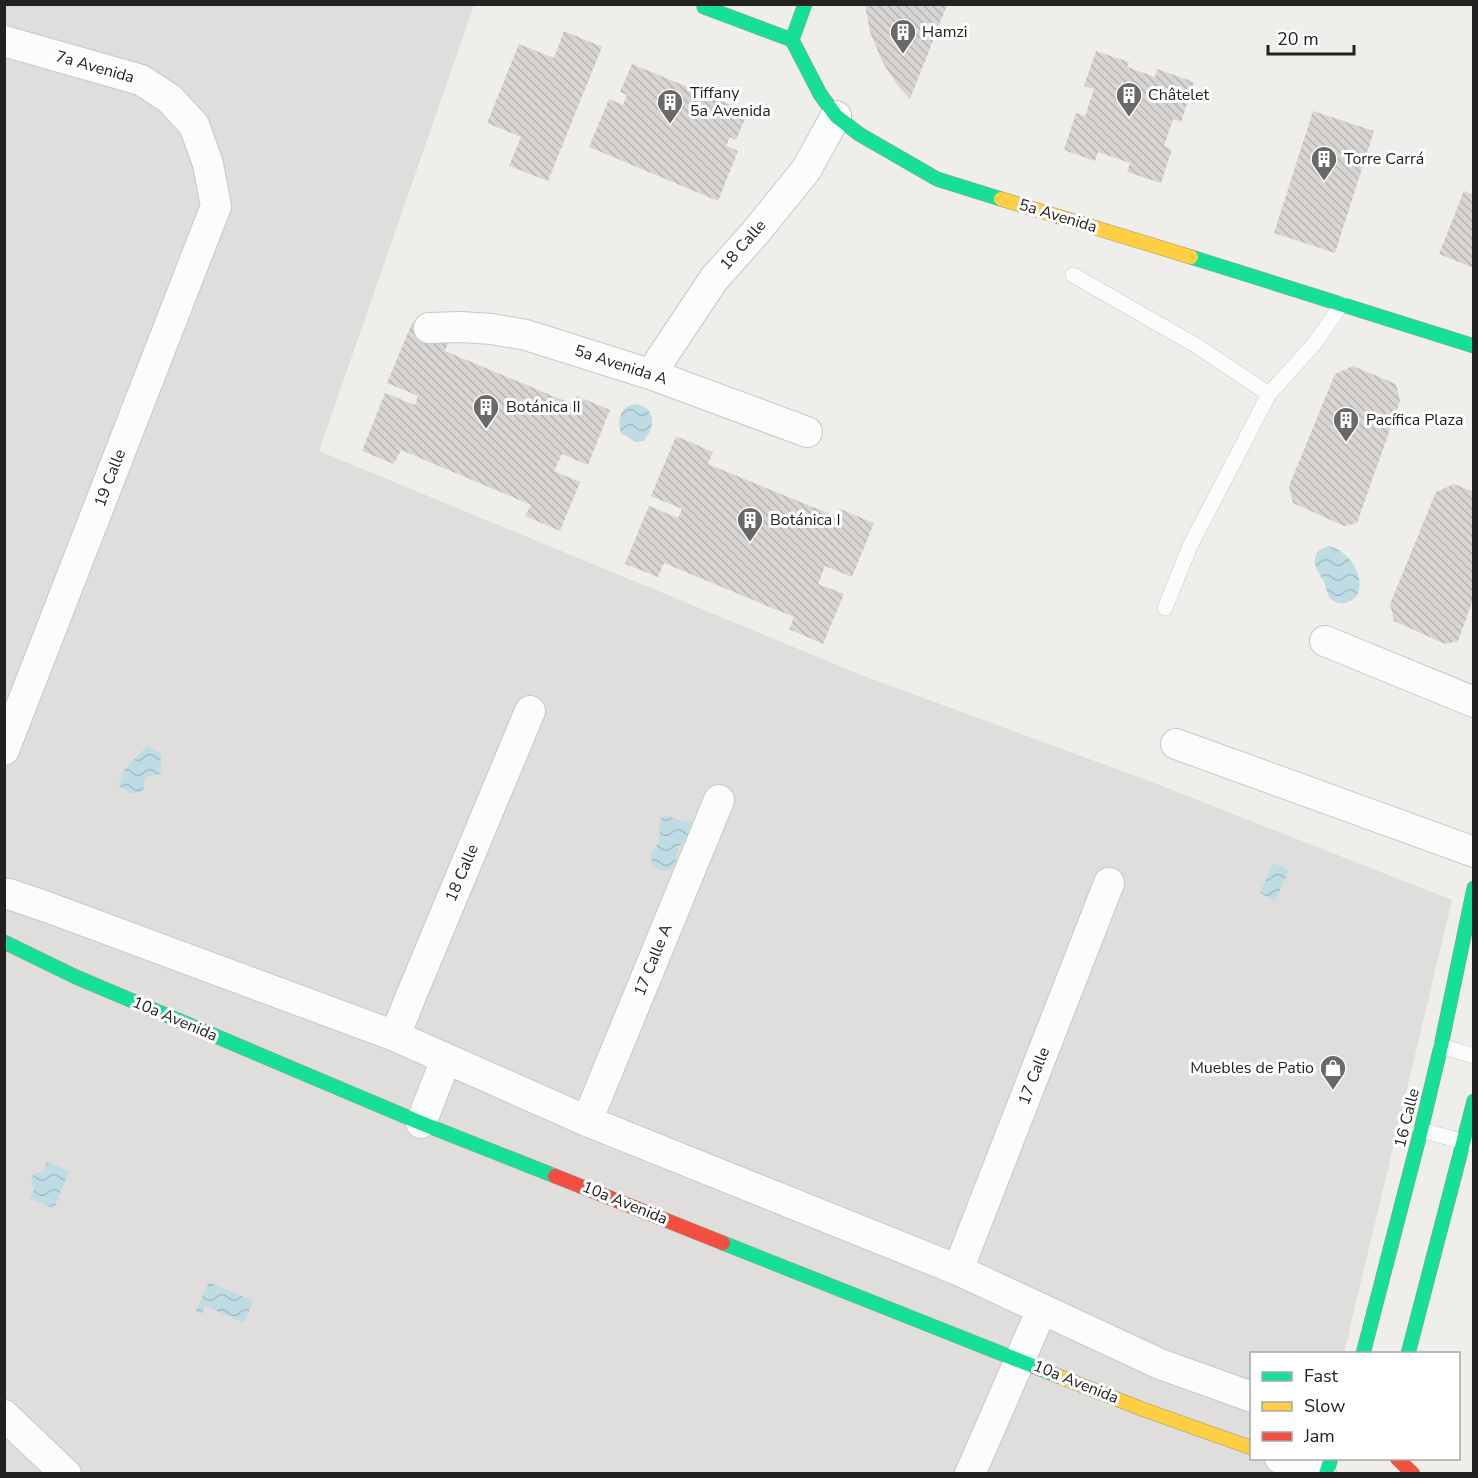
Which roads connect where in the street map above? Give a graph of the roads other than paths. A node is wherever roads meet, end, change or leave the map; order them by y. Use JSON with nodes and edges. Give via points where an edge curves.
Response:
{"nodes":[{"id":1,"x":805,"y":4,"type":"edge"},
{"id":2,"x":702,"y":5,"type":"edge"},
{"id":3,"x":792,"y":40,"type":"junction"},
{"id":4,"x":4,"y":41,"type":"edge"},
{"id":5,"x":836,"y":116,"type":"junction"},
{"id":6,"x":216,"y":206,"type":"joint"},
{"id":7,"x":1073,"y":275,"type":"dead end"},
{"id":8,"x":1342,"y":304,"type":"junction"},
{"id":9,"x":429,"y":328,"type":"dead end"},
{"id":10,"x":1473,"y":346,"type":"edge"},
{"id":11,"x":653,"y":375,"type":"junction"},
{"id":12,"x":1269,"y":394,"type":"junction"},
{"id":13,"x":807,"y":432,"type":"dead end"},
{"id":14,"x":1165,"y":608,"type":"dead end"},
{"id":15,"x":1325,"y":641,"type":"dead end"},
{"id":16,"x":1473,"y":702,"type":"edge"},
{"id":17,"x":530,"y":711,"type":"dead end"},
{"id":18,"x":1176,"y":744,"type":"dead end"},
{"id":19,"x":4,"y":750,"type":"edge"},
{"id":20,"x":719,"y":800,"type":"dead end"},
{"id":21,"x":1473,"y":852,"type":"edge"},
{"id":22,"x":1109,"y":883,"type":"dead end"},
{"id":23,"x":1473,"y":888,"type":"edge"},
{"id":24,"x":4,"y":894,"type":"edge"},
{"id":25,"x":4,"y":942,"type":"edge"},
{"id":26,"x":395,"y":1036,"type":"junction"},
{"id":27,"x":1441,"y":1046,"type":"junction"},
{"id":28,"x":1473,"y":1056,"type":"edge"},
{"id":29,"x":446,"y":1059,"type":"junction"},
{"id":30,"x":1473,"y":1101,"type":"edge"},
{"id":31,"x":587,"y":1121,"type":"junction"},
{"id":32,"x":421,"y":1123,"type":"junction"},
{"id":33,"x":1421,"y":1130,"type":"junction"},
{"id":34,"x":1469,"y":1144,"type":"edge"},
{"id":35,"x":958,"y":1270,"type":"junction"},
{"id":36,"x":1042,"y":1309,"type":"junction"},
{"id":37,"x":1363,"y":1352,"type":"edge"},
{"id":38,"x":1408,"y":1352,"type":"edge"},
{"id":39,"x":1019,"y":1359,"type":"junction"},
{"id":40,"x":1250,"y":1397,"type":"edge"},
{"id":41,"x":4,"y":1415,"type":"edge"},
{"id":42,"x":1250,"y":1448,"type":"edge"},
{"id":43,"x":1285,"y":1460,"type":"edge"},
{"id":44,"x":1399,"y":1460,"type":"edge"},
{"id":45,"x":66,"y":1473,"type":"edge"},
{"id":46,"x":970,"y":1473,"type":"edge"},
{"id":47,"x":1321,"y":1473,"type":"edge"},
{"id":48,"x":1413,"y":1473,"type":"edge"}],
"edges":[{"from":1,"to":3,"type":"street"},
{"from":2,"to":3,"type":"street"},
{"from":3,"to":5,"type":"street","name":"5a Avenida","via":[[816,88]]},
{"from":4,"to":6,"type":"street","name":"7a Avenida","via":[[141,80],[170,99],[194,125],[208,164]]},
{"from":5,"to":8,"type":"street","name":"5a Avenida","via":[[859,134],[937,179]]},
{"from":5,"to":11,"type":"street","name":"18 Calle","via":[[806,170],[714,279]]},
{"from":6,"to":19,"type":"street","name":"19 Calle"},
{"from":7,"to":12,"type":"lane","via":[[1197,346]]},
{"from":8,"to":10,"type":"street","name":"5a Avenida"},
{"from":8,"to":12,"type":"lane","via":[[1315,343]]},
{"from":9,"to":11,"type":"street","name":"5a Avenida A","via":[[492,329],[526,335]]},
{"from":11,"to":13,"type":"street","name":"5a Avenida A"},
{"from":12,"to":14,"type":"lane","via":[[1190,546]]},
{"from":15,"to":16,"type":"street"},
{"from":17,"to":26,"type":"street","name":"18 Calle"},
{"from":18,"to":21,"type":"street"},
{"from":20,"to":31,"type":"street","name":"17 Calle A"},
{"from":22,"to":35,"type":"street","name":"17 Calle"},
{"from":23,"to":27,"type":"street","name":"16 Calle"},
{"from":24,"to":26,"type":"street"},
{"from":25,"to":32,"type":"street","name":"10a Avenida","via":[[76,977]]},
{"from":26,"to":29,"type":"street"},
{"from":27,"to":28,"type":"lane"},
{"from":27,"to":33,"type":"street","name":"16 Calle"},
{"from":29,"to":31,"type":"street"},
{"from":29,"to":32,"type":"street"},
{"from":30,"to":34,"type":"street"},
{"from":31,"to":35,"type":"street"},
{"from":32,"to":39,"type":"street","name":"10a Avenida"},
{"from":33,"to":34,"type":"lane"},
{"from":33,"to":37,"type":"street","name":"16 Calle"},
{"from":34,"to":38,"type":"street"},
{"from":35,"to":36,"type":"street"},
{"from":36,"to":39,"type":"street"},
{"from":36,"to":40,"type":"street","via":[[1160,1364]]},
{"from":39,"to":42,"type":"street","name":"10a Avenida"},
{"from":39,"to":46,"type":"street"},
{"from":41,"to":45,"type":"street"},
{"from":43,"to":47,"type":"street"},
{"from":44,"to":48,"type":"street"}]}
